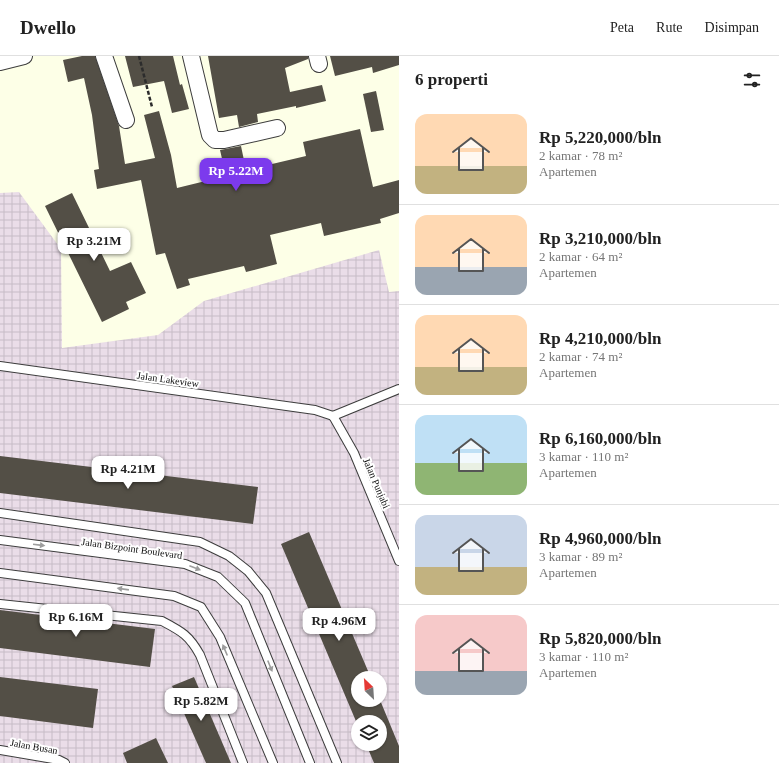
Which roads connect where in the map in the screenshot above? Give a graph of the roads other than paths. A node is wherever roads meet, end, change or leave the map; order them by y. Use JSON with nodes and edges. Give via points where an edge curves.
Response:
{"nodes":[{"id":1,"x":24,"y":56,"type":"edge"},
{"id":2,"x":104,"y":56,"type":"edge"},
{"id":3,"x":192,"y":56,"type":"edge"},
{"id":4,"x":0,"y":62,"type":"edge"},
{"id":5,"x":126,"y":120,"type":"dead end"},
{"id":6,"x":277,"y":128,"type":"dead end"},
{"id":7,"x":0,"y":366,"type":"edge"},
{"id":8,"x":399,"y":389,"type":"edge"},
{"id":9,"x":333,"y":416,"type":"junction"},
{"id":10,"x":0,"y":513,"type":"edge"},
{"id":11,"x":0,"y":540,"type":"edge"},
{"id":12,"x":399,"y":561,"type":"edge"},
{"id":13,"x":0,"y":573,"type":"edge"},
{"id":14,"x":0,"y":604,"type":"edge"},
{"id":15,"x":0,"y":750,"type":"edge"},
{"id":16,"x":65,"y":763,"type":"edge"},
{"id":17,"x":243,"y":763,"type":"edge"},
{"id":18,"x":273,"y":763,"type":"edge"},
{"id":19,"x":310,"y":763,"type":"edge"},
{"id":20,"x":337,"y":763,"type":"edge"}],
"edges":[{"from":1,"to":4,"type":"street"},
{"from":2,"to":5,"type":"street"},
{"from":3,"to":6,"type":"street","via":[[210,135],[215,140]]},
{"from":7,"to":9,"type":"lane","name":"Jalan Lakeview","via":[[315,410]]},
{"from":8,"to":9,"type":"lane"},
{"from":9,"to":12,"type":"lane","name":"Jalan Punjabi","via":[[354,454]]},
{"from":10,"to":20,"type":"lane","via":[[200,542],[229,556],[248,571],[266,593]]},
{"from":11,"to":19,"type":"lane","name":"Jalan Bizpoint Boulevard","one_way":true,"via":[[185,564],[218,577],[245,603]]},
{"from":18,"to":13,"type":"lane","one_way":true,"via":[[220,637],[201,607],[174,596]]},
{"from":14,"to":17,"type":"lane","via":[[162,621],[182,631],[192,640],[200,655]]},
{"from":15,"to":16,"type":"lane","name":"Jalan Busan"}]}
